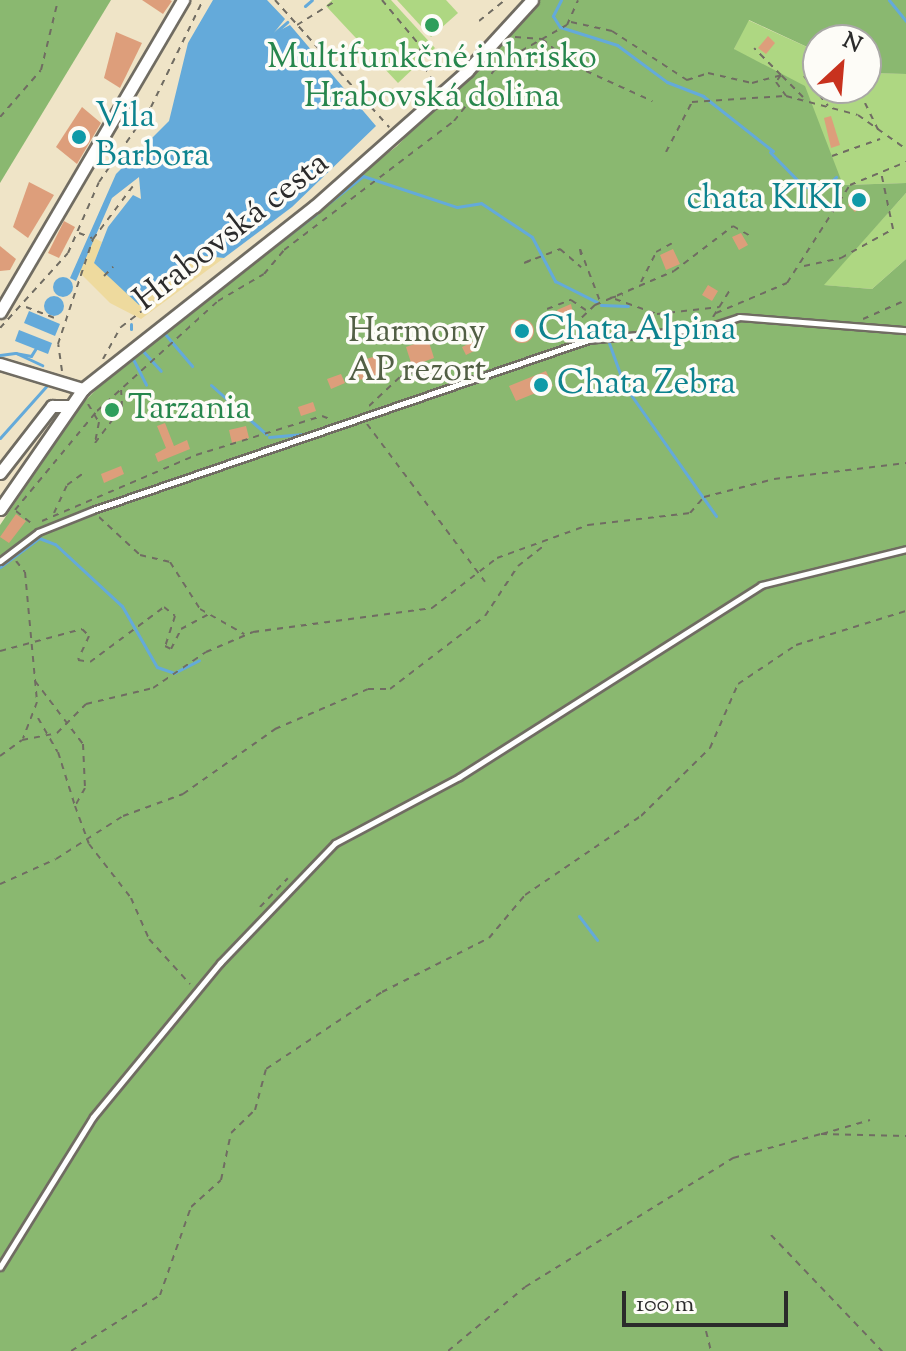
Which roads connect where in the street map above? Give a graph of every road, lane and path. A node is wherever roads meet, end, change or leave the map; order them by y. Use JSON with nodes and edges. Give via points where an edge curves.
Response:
{"nodes":[{"id":1,"x":58,"y":0,"type":"edge"},
{"id":2,"x":183,"y":0,"type":"edge"},
{"id":3,"x":203,"y":0,"type":"edge"},
{"id":4,"x":275,"y":0,"type":"edge"},
{"id":5,"x":337,"y":0,"type":"edge"},
{"id":6,"x":382,"y":0,"type":"edge"},
{"id":7,"x":505,"y":0,"type":"edge"},
{"id":8,"x":532,"y":0,"type":"edge"},
{"id":9,"x":578,"y":0,"type":"edge"},
{"id":10,"x":479,"y":21,"type":"dead end"},
{"id":11,"x":569,"y":21,"type":"junction"},
{"id":12,"x":297,"y":25,"type":"junction"},
{"id":13,"x":502,"y":36,"type":"junction"},
{"id":14,"x":542,"y":39,"type":"junction"},
{"id":15,"x":754,"y":48,"type":"dead end"},
{"id":16,"x":781,"y":75,"type":"junction"},
{"id":17,"x":443,"y":93,"type":"junction"},
{"id":18,"x":786,"y":96,"type":"junction"},
{"id":19,"x":802,"y":96,"type":"edge"},
{"id":20,"x":802,"y":97,"type":"edge"},
{"id":21,"x":652,"y":101,"type":"dead end"},
{"id":22,"x":821,"y":104,"type":"edge"},
{"id":23,"x":827,"y":104,"type":"edge"},
{"id":24,"x":865,"y":104,"type":"edge"},
{"id":25,"x":829,"y":107,"type":"junction"},
{"id":26,"x":0,"y":117,"type":"edge"},
{"id":27,"x":396,"y":135,"type":"junction"},
{"id":28,"x":882,"y":139,"type":"junction"},
{"id":29,"x":906,"y":149,"type":"edge"},
{"id":30,"x":666,"y":152,"type":"dead end"},
{"id":31,"x":832,"y":156,"type":"dead end"},
{"id":32,"x":906,"y":162,"type":"edge"},
{"id":33,"x":881,"y":172,"type":"junction"},
{"id":34,"x":133,"y":186,"type":"dead end"},
{"id":35,"x":78,"y":232,"type":"junction"},
{"id":36,"x":752,"y":237,"type":"dead end"},
{"id":37,"x":93,"y":239,"type":"junction"},
{"id":38,"x":672,"y":243,"type":"dead end"},
{"id":39,"x":581,"y":255,"type":"dead end"},
{"id":40,"x":531,"y":260,"type":"dead end"},
{"id":41,"x":201,"y":266,"type":"dead end"},
{"id":42,"x":803,"y":266,"type":"junction"},
{"id":43,"x":113,"y":267,"type":"dead end"},
{"id":44,"x":581,"y":267,"type":"junction"},
{"id":45,"x":104,"y":276,"type":"dead end"},
{"id":46,"x":640,"y":283,"type":"junction"},
{"id":47,"x":731,"y":288,"type":"dead end"},
{"id":48,"x":13,"y":295,"type":"junction"},
{"id":49,"x":623,"y":295,"type":"dead end"},
{"id":50,"x":605,"y":299,"type":"junction"},
{"id":51,"x":615,"y":299,"type":"junction"},
{"id":52,"x":906,"y":300,"type":"edge"},
{"id":53,"x":0,"y":301,"type":"edge"},
{"id":54,"x":601,"y":302,"type":"junction"},
{"id":55,"x":25,"y":307,"type":"junction"},
{"id":56,"x":720,"y":307,"type":"junction"},
{"id":57,"x":547,"y":309,"type":"dead end"},
{"id":58,"x":586,"y":311,"type":"junction"},
{"id":59,"x":0,"y":312,"type":"edge"},
{"id":60,"x":716,"y":313,"type":"junction"},
{"id":61,"x":54,"y":318,"type":"dead end"},
{"id":62,"x":0,"y":328,"type":"edge"},
{"id":63,"x":706,"y":328,"type":"junction"},
{"id":64,"x":844,"y":329,"type":"junction"},
{"id":65,"x":906,"y":330,"type":"edge"},
{"id":66,"x":542,"y":355,"type":"junction"},
{"id":67,"x":447,"y":363,"type":"dead end"},
{"id":68,"x":0,"y":364,"type":"edge"},
{"id":69,"x":102,"y":372,"type":"junction"},
{"id":70,"x":54,"y":376,"type":"junction"},
{"id":71,"x":83,"y":389,"type":"junction"},
{"id":72,"x":120,"y":389,"type":"junction"},
{"id":73,"x":69,"y":406,"type":"junction"},
{"id":74,"x":97,"y":411,"type":"junction"},
{"id":75,"x":362,"y":413,"type":"junction"},
{"id":76,"x":339,"y":423,"type":"junction"},
{"id":77,"x":906,"y":463,"type":"edge"},
{"id":78,"x":0,"y":473,"type":"edge"},
{"id":79,"x":82,"y":474,"type":"dead end"},
{"id":80,"x":6,"y":508,"type":"edge"},
{"id":81,"x":93,"y":510,"type":"junction"},
{"id":82,"x":53,"y":514,"type":"junction"},
{"id":83,"x":34,"y":526,"type":"junction"},
{"id":84,"x":38,"y":532,"type":"junction"},
{"id":85,"x":547,"y":543,"type":"junction"},
{"id":86,"x":21,"y":546,"type":"junction"},
{"id":87,"x":906,"y":549,"type":"edge"},
{"id":88,"x":11,"y":553,"type":"junction"},
{"id":89,"x":0,"y":561,"type":"edge"},
{"id":90,"x":477,"y":574,"type":"junction"},
{"id":91,"x":485,"y":582,"type":"dead end"},
{"id":92,"x":906,"y":611,"type":"edge"},
{"id":93,"x":209,"y":614,"type":"junction"},
{"id":94,"x":246,"y":635,"type":"junction"},
{"id":95,"x":31,"y":645,"type":"junction"},
{"id":96,"x":0,"y":651,"type":"edge"},
{"id":97,"x":35,"y":681,"type":"junction"},
{"id":98,"x":37,"y":717,"type":"junction"},
{"id":99,"x":67,"y":725,"type":"junction"},
{"id":100,"x":50,"y":735,"type":"junction"},
{"id":101,"x":22,"y":740,"type":"junction"},
{"id":102,"x":0,"y":756,"type":"edge"},
{"id":103,"x":75,"y":806,"type":"junction"},
{"id":104,"x":87,"y":838,"type":"junction"},
{"id":105,"x":0,"y":884,"type":"edge"},
{"id":106,"x":196,"y":994,"type":"junction"},
{"id":107,"x":870,"y":1120,"type":"dead end"},
{"id":108,"x":821,"y":1134,"type":"junction"},
{"id":109,"x":906,"y":1136,"type":"edge"},
{"id":110,"x":771,"y":1235,"type":"dead end"},
{"id":111,"x":0,"y":1267,"type":"edge"},
{"id":112,"x":706,"y":1331,"type":"dead end"},
{"id":113,"x":71,"y":1351,"type":"edge"},
{"id":114,"x":448,"y":1351,"type":"edge"},
{"id":115,"x":711,"y":1351,"type":"edge"},
{"id":116,"x":882,"y":1351,"type":"edge"}],
"edges":[{"from":1,"to":26,"type":"path","via":[[41,70]]},
{"from":2,"to":48,"type":"street"},
{"from":3,"to":35,"type":"path"},
{"from":4,"to":12,"type":"path"},
{"from":5,"to":12,"type":"path"},
{"from":6,"to":17,"type":"path","via":[[421,47],[418,56]]},
{"from":7,"to":10,"type":"path"},
{"from":8,"to":13,"type":"street","name":"Hrabovská cesta"},
{"from":9,"to":11,"type":"path"},
{"from":11,"to":14,"type":"path"},
{"from":11,"to":16,"type":"path","via":[[612,31],[673,77],[727,74],[752,83]]},
{"from":12,"to":27,"type":"path"},
{"from":13,"to":14,"type":"path"},
{"from":13,"to":17,"type":"street","name":"Hrabovská cesta"},
{"from":14,"to":21,"type":"path","via":[[575,66]]},
{"from":14,"to":72,"type":"path","via":[[500,63],[454,121]]},
{"from":15,"to":16,"type":"path"},
{"from":16,"to":18,"type":"path","via":[[776,82]]},
{"from":16,"to":19,"type":"path"},
{"from":17,"to":27,"type":"street","name":"Hrabovská cesta"},
{"from":18,"to":20,"type":"path"},
{"from":18,"to":30,"type":"path","via":[[692,102]]},
{"from":22,"to":25,"type":"path"},
{"from":23,"to":25,"type":"path"},
{"from":24,"to":28,"type":"path"},
{"from":25,"to":28,"type":"path","via":[[858,115]]},
{"from":27,"to":69,"type":"street","name":"Hrabovská cesta"},
{"from":28,"to":29,"type":"path"},
{"from":28,"to":31,"type":"path"},
{"from":32,"to":33,"type":"path"},
{"from":33,"to":42,"type":"path","via":[[850,185]]},
{"from":33,"to":42,"type":"path","via":[[893,229],[841,258]]},
{"from":34,"to":37,"type":"path"},
{"from":35,"to":37,"type":"path"},
{"from":35,"to":55,"type":"path"},
{"from":36,"to":46,"type":"path","via":[[733,226],[688,263]]},
{"from":37,"to":70,"type":"path","via":[[61,323]]},
{"from":38,"to":46,"type":"path","via":[[656,252]]},
{"from":39,"to":44,"type":"path"},
{"from":40,"to":44,"type":"path","via":[[560,249]]},
{"from":41,"to":69,"type":"path","via":[[121,327]]},
{"from":42,"to":60,"type":"path","via":[[765,296]]},
{"from":43,"to":45,"type":"path"},
{"from":44,"to":54,"type":"path"},
{"from":46,"to":50,"type":"path"},
{"from":47,"to":56,"type":"path"},
{"from":48,"to":53,"type":"lane"},
{"from":48,"to":59,"type":"street"},
{"from":49,"to":51,"type":"path"},
{"from":50,"to":51,"type":"path"},
{"from":50,"to":54,"type":"path"},
{"from":51,"to":56,"type":"path","via":[[657,314]]},
{"from":52,"to":64,"type":"path"},
{"from":54,"to":58,"type":"path"},
{"from":55,"to":61,"type":"path"},
{"from":55,"to":62,"type":"path"},
{"from":56,"to":60,"type":"path"},
{"from":57,"to":58,"type":"path","via":[[571,300]]},
{"from":58,"to":66,"type":"path"},
{"from":60,"to":63,"type":"path"},
{"from":63,"to":64,"type":"lane","via":[[739,317]]},
{"from":63,"to":66,"type":"lane","via":[[588,340]]},
{"from":64,"to":65,"type":"lane"},
{"from":66,"to":75,"type":"lane"},
{"from":67,"to":75,"type":"path","via":[[400,377]]},
{"from":68,"to":70,"type":"street"},
{"from":69,"to":71,"type":"street","name":"Hrabovská cesta"},
{"from":70,"to":71,"type":"street"},
{"from":71,"to":73,"type":"street","name":"Hrabovská cesta"},
{"from":72,"to":74,"type":"path"},
{"from":72,"to":74,"type":"path","via":[[122,407],[95,443]]},
{"from":73,"to":78,"type":"street","name":"Hrabovská cesta","via":[[52,406]]},
{"from":73,"to":80,"type":"street","name":"Hrabovská cesta"},
{"from":74,"to":80,"type":"path"},
{"from":75,"to":76,"type":"lane"},
{"from":75,"to":90,"type":"path"},
{"from":76,"to":81,"type":"lane"},
{"from":76,"to":82,"type":"path","via":[[322,416],[196,455]]},
{"from":77,"to":85,"type":"path","via":[[774,479],[704,497],[690,513],[588,525]]},
{"from":79,"to":82,"type":"path","via":[[67,485]]},
{"from":80,"to":83,"type":"path"},
{"from":81,"to":84,"type":"lane"},
{"from":81,"to":93,"type":"path","via":[[140,555],[170,562]]},
{"from":82,"to":83,"type":"path"},
{"from":83,"to":84,"type":"path"},
{"from":83,"to":86,"type":"path"},
{"from":84,"to":86,"type":"lane"},
{"from":85,"to":90,"type":"path","via":[[497,558]]},
{"from":85,"to":104,"type":"path","via":[[518,566],[485,616],[390,689],[368,689],[275,729],[183,794]]},
{"from":86,"to":88,"type":"lane"},
{"from":87,"to":106,"type":"lane","via":[[761,585],[459,777],[335,843]]},
{"from":88,"to":89,"type":"lane"},
{"from":88,"to":95,"type":"path","via":[[25,572]]},
{"from":90,"to":91,"type":"path"},
{"from":90,"to":94,"type":"path","via":[[432,608]]},
{"from":92,"to":113,"type":"path","via":[[796,645],[738,684],[710,748],[641,816],[525,895],[489,938],[382,992],[266,1069],[255,1110],[231,1133],[221,1180],[191,1207],[160,1295]]},
{"from":93,"to":94,"type":"path"},
{"from":93,"to":95,"type":"path","via":[[181,629],[171,649],[165,646],[175,616],[164,607],[90,662],[78,660],[89,636],[82,629]]},
{"from":94,"to":99,"type":"path","via":[[153,688],[86,704]]},
{"from":95,"to":96,"type":"path"},
{"from":95,"to":97,"type":"path"},
{"from":97,"to":98,"type":"path"},
{"from":97,"to":99,"type":"path"},
{"from":98,"to":100,"type":"path"},
{"from":98,"to":101,"type":"path"},
{"from":99,"to":100,"type":"path"},
{"from":99,"to":103,"type":"path","via":[[83,744],[85,788]]},
{"from":100,"to":101,"type":"path"},
{"from":100,"to":103,"type":"path"},
{"from":101,"to":102,"type":"path"},
{"from":103,"to":104,"type":"path"},
{"from":104,"to":105,"type":"path"},
{"from":104,"to":106,"type":"path","via":[[131,898],[149,939]]},
{"from":106,"to":111,"type":"lane","via":[[62,1158]]},
{"from":107,"to":108,"type":"path"},
{"from":108,"to":109,"type":"path"},
{"from":108,"to":114,"type":"path","via":[[733,1158],[525,1287]]},
{"from":110,"to":116,"type":"path"},
{"from":112,"to":115,"type":"path"}]}
